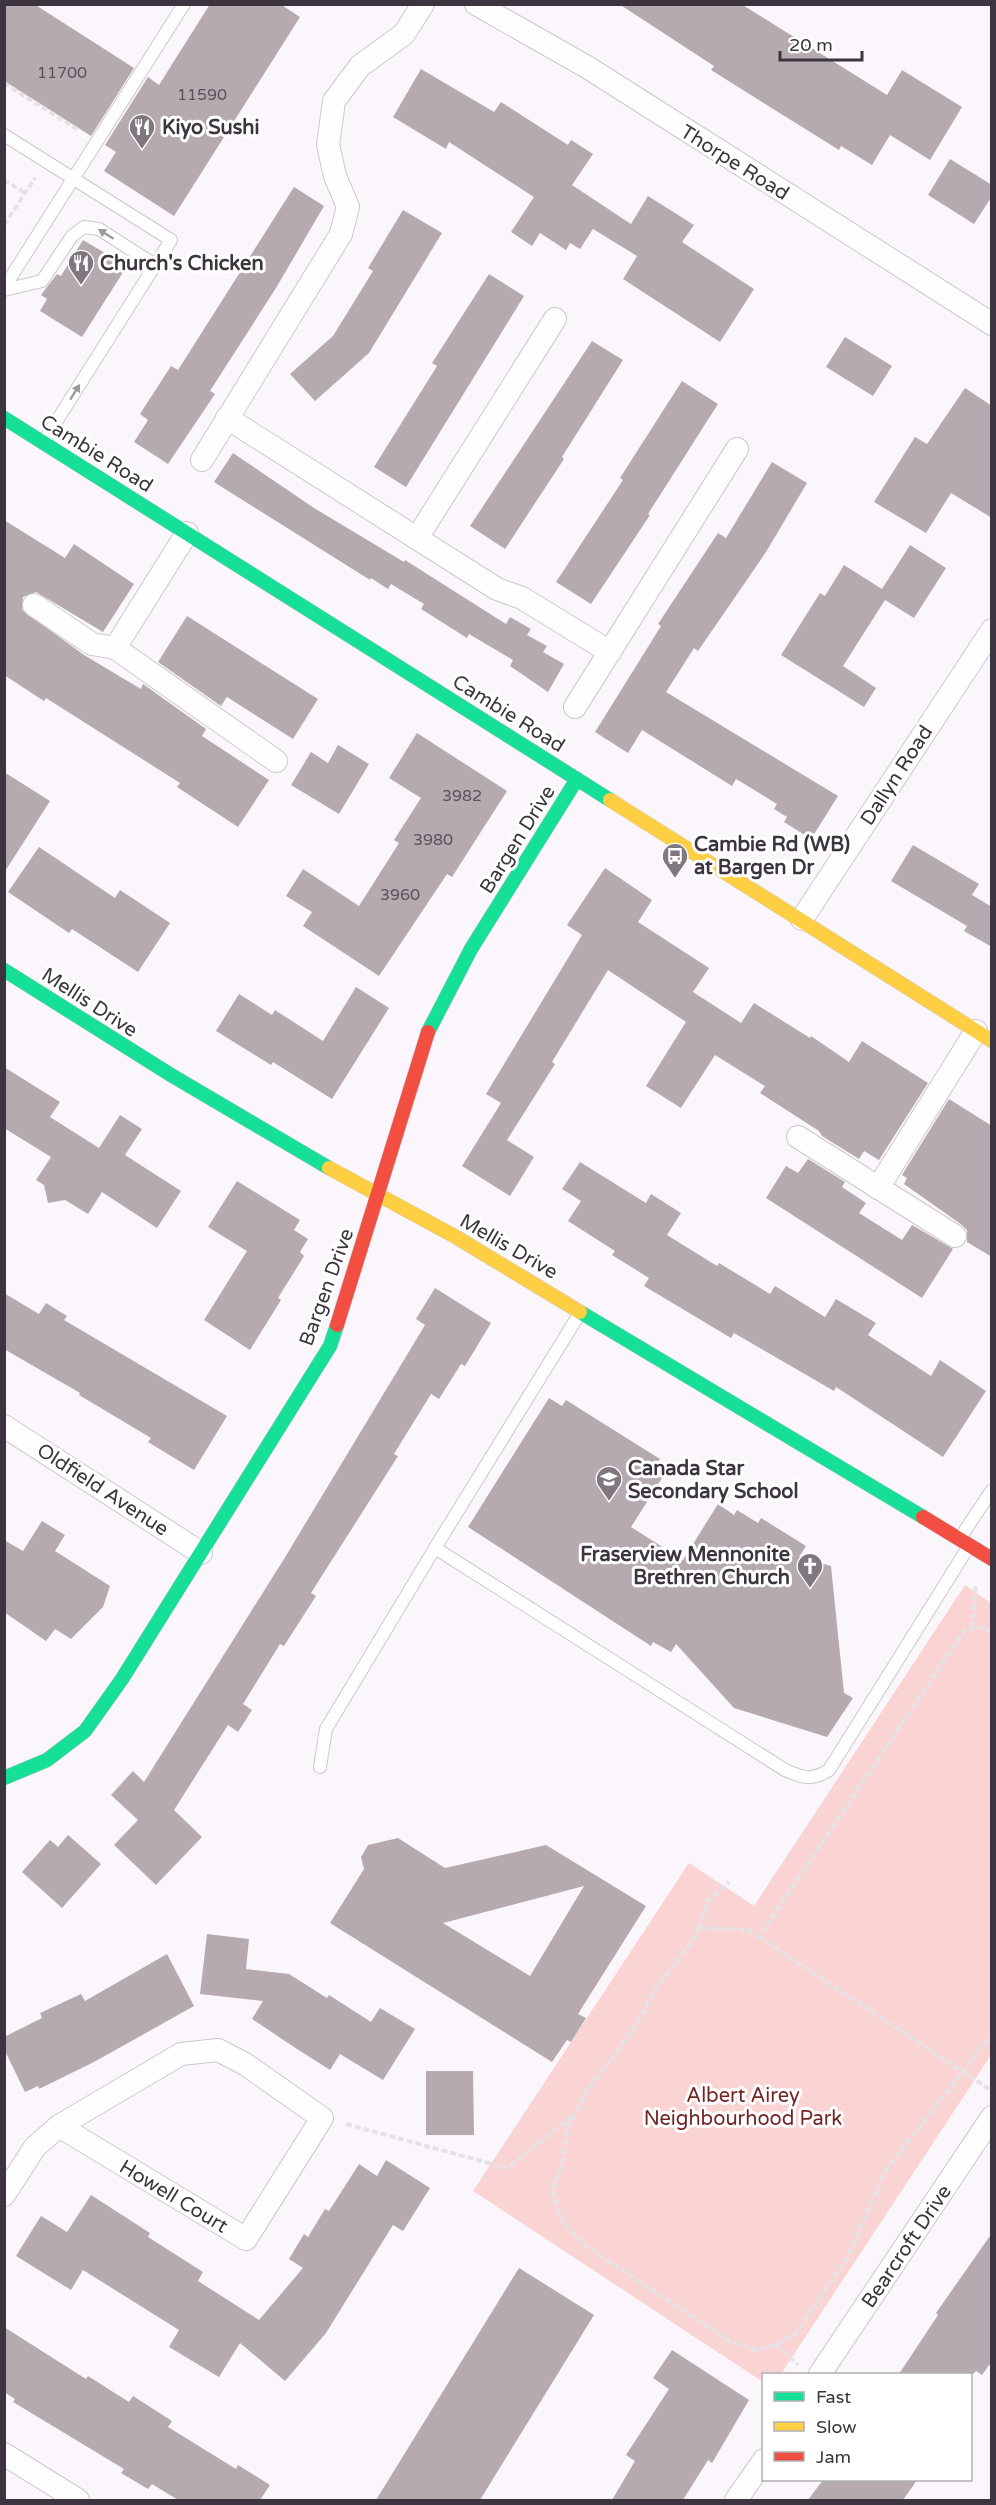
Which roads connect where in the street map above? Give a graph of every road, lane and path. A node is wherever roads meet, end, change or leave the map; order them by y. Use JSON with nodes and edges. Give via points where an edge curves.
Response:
{"nodes":[{"id":1,"x":184,"y":4,"type":"edge"},
{"id":2,"x":423,"y":4,"type":"edge"},
{"id":3,"x":476,"y":4,"type":"edge"},
{"id":4,"x":4,"y":83,"type":"edge"},
{"id":5,"x":4,"y":135,"type":"edge"},
{"id":6,"x":85,"y":135,"type":"dead end"},
{"id":7,"x":4,"y":180,"type":"edge"},
{"id":8,"x":75,"y":180,"type":"junction"},
{"id":9,"x":4,"y":225,"type":"edge"},
{"id":10,"x":155,"y":265,"type":"junction"},
{"id":11,"x":4,"y":289,"type":"edge"},
{"id":12,"x":555,"y":319,"type":"dead end"},
{"id":13,"x":992,"y":324,"type":"edge"},
{"id":14,"x":227,"y":418,"type":"junction"},
{"id":15,"x":7,"y":426,"type":"edge"},
{"id":16,"x":44,"y":442,"type":"junction"},
{"id":17,"x":737,"y":449,"type":"dead end"},
{"id":18,"x":202,"y":460,"type":"dead end"},
{"id":19,"x":187,"y":533,"type":"junction"},
{"id":20,"x":417,"y":538,"type":"junction"},
{"id":21,"x":34,"y":605,"type":"dead end"},
{"id":22,"x":992,"y":630,"type":"edge"},
{"id":23,"x":115,"y":648,"type":"junction"},
{"id":24,"x":610,"y":652,"type":"junction"},
{"id":25,"x":575,"y":707,"type":"dead end"},
{"id":26,"x":276,"y":761,"type":"dead end"},
{"id":27,"x":577,"y":780,"type":"junction"},
{"id":28,"x":802,"y":919,"type":"junction"},
{"id":29,"x":4,"y":970,"type":"edge"},
{"id":30,"x":984,"y":1036,"type":"edge"},
{"id":31,"x":798,"y":1137,"type":"dead end"},
{"id":32,"x":878,"y":1188,"type":"junction"},
{"id":33,"x":378,"y":1197,"type":"junction"},
{"id":34,"x":955,"y":1236,"type":"dead end"},
{"id":35,"x":581,"y":1312,"type":"junction"},
{"id":36,"x":4,"y":1426,"type":"edge"},
{"id":37,"x":992,"y":1490,"type":"edge"},
{"id":38,"x":965,"y":1542,"type":"junction"},
{"id":39,"x":435,"y":1548,"type":"junction"},
{"id":40,"x":201,"y":1553,"type":"junction"},
{"id":41,"x":992,"y":1559,"type":"edge"},
{"id":42,"x":976,"y":1577,"type":"dead end"},
{"id":43,"x":972,"y":1628,"type":"junction"},
{"id":44,"x":992,"y":1632,"type":"edge"},
{"id":45,"x":320,"y":1767,"type":"dead end"},
{"id":46,"x":4,"y":1778,"type":"edge"},
{"id":47,"x":729,"y":1882,"type":"dead end"},
{"id":48,"x":699,"y":1928,"type":"junction"},
{"id":49,"x":759,"y":1937,"type":"junction"},
{"id":50,"x":992,"y":2034,"type":"edge"},
{"id":51,"x":962,"y":2072,"type":"junction"},
{"id":52,"x":992,"y":2091,"type":"edge"},
{"id":53,"x":576,"y":2113,"type":"junction"},
{"id":54,"x":992,"y":2117,"type":"edge"},
{"id":55,"x":322,"y":2118,"type":"junction"},
{"id":56,"x":59,"y":2126,"type":"junction"},
{"id":57,"x":4,"y":2195,"type":"edge"},
{"id":58,"x":776,"y":2345,"type":"junction"},
{"id":59,"x":812,"y":2373,"type":"edge"},
{"id":60,"x":814,"y":2373,"type":"edge"},
{"id":61,"x":4,"y":2454,"type":"edge"},
{"id":62,"x":762,"y":2463,"type":"edge"},
{"id":63,"x":78,"y":2500,"type":"edge"},
{"id":64,"x":736,"y":2500,"type":"edge"}],
"edges":[{"from":1,"to":8,"type":"lane"},
{"from":2,"to":14,"type":"street","via":[[404,34],[360,66],[334,101],[328,145],[348,207],[341,234]]},
{"from":3,"to":13,"type":"street","name":"Thorpe Road","via":[[587,68]]},
{"from":4,"to":6,"type":"path"},
{"from":5,"to":8,"type":"lane"},
{"from":7,"to":9,"type":"path","via":[[25,193]]},
{"from":8,"to":10,"type":"lane","via":[[171,240]]},
{"from":8,"to":11,"type":"lane"},
{"from":10,"to":11,"type":"lane","one_way":true,"via":[[99,229],[84,227],[72,236],[42,281]]},
{"from":16,"to":10,"type":"lane","one_way":true},
{"from":12,"to":20,"type":"street"},
{"from":14,"to":18,"type":"street"},
{"from":14,"to":20,"type":"street"},
{"from":15,"to":16,"type":"street","name":"Cambie Road"},
{"from":16,"to":19,"type":"street","name":"Cambie Road"},
{"from":17,"to":24,"type":"street"},
{"from":19,"to":23,"type":"street"},
{"from":19,"to":27,"type":"street","name":"Cambie Road"},
{"from":20,"to":24,"type":"street","via":[[497,589],[522,598]]},
{"from":21,"to":23,"type":"street","via":[[92,644]]},
{"from":22,"to":28,"type":"street","name":"Dallyn Road"},
{"from":23,"to":26,"type":"street"},
{"from":24,"to":25,"type":"street"},
{"from":27,"to":28,"type":"street","name":"Cambie Road"},
{"from":27,"to":33,"type":"street","name":"Bargen Drive","via":[[448,990],[426,1036]]},
{"from":28,"to":30,"type":"street","name":"Cambie Road"},
{"from":29,"to":33,"type":"street","name":"Mellis Drive","via":[[138,1056]]},
{"from":30,"to":32,"type":"street"},
{"from":31,"to":32,"type":"street"},
{"from":32,"to":34,"type":"street"},
{"from":33,"to":35,"type":"street","name":"Mellis Drive","via":[[456,1237]]},
{"from":33,"to":40,"type":"street","name":"Bargen Drive","via":[[330,1346]]},
{"from":35,"to":38,"type":"street","name":"Mellis Drive"},
{"from":35,"to":39,"type":"lane"},
{"from":36,"to":40,"type":"street","name":"Oldfield Avenue"},
{"from":37,"to":38,"type":"lane"},
{"from":38,"to":39,"type":"lane","via":[[829,1770],[816,1778],[803,1778],[785,1770]]},
{"from":38,"to":41,"type":"street","name":"Mellis Drive"},
{"from":39,"to":45,"type":"lane","via":[[326,1729]]},
{"from":40,"to":46,"type":"street","name":"Bargen Drive","via":[[85,1731],[47,1760]]},
{"from":42,"to":43,"type":"path"},
{"from":43,"to":44,"type":"path"},
{"from":43,"to":49,"type":"path","via":[[964,1631]]},
{"from":47,"to":48,"type":"path","via":[[708,1901]]},
{"from":48,"to":49,"type":"path","via":[[748,1930]]},
{"from":48,"to":53,"type":"path"},
{"from":49,"to":51,"type":"path"},
{"from":50,"to":51,"type":"path"},
{"from":51,"to":52,"type":"path"},
{"from":51,"to":58,"type":"path","via":[[886,2170],[847,2258],[795,2334]]},
{"from":53,"to":55,"type":"path","via":[[507,2168]]},
{"from":53,"to":58,"type":"path","via":[[568,2127],[553,2190],[561,2220],[585,2246],[729,2341],[756,2350]]},
{"from":54,"to":60,"type":"street","name":"Bearcroft Drive"},
{"from":55,"to":56,"type":"street","via":[[245,2064],[218,2050],[181,2054]]},
{"from":55,"to":56,"type":"street","name":"Howell Court","via":[[246,2239]]},
{"from":56,"to":57,"type":"street","via":[[35,2147]]},
{"from":58,"to":59,"type":"path"},
{"from":61,"to":63,"type":"street"},
{"from":62,"to":64,"type":"street"}]}
